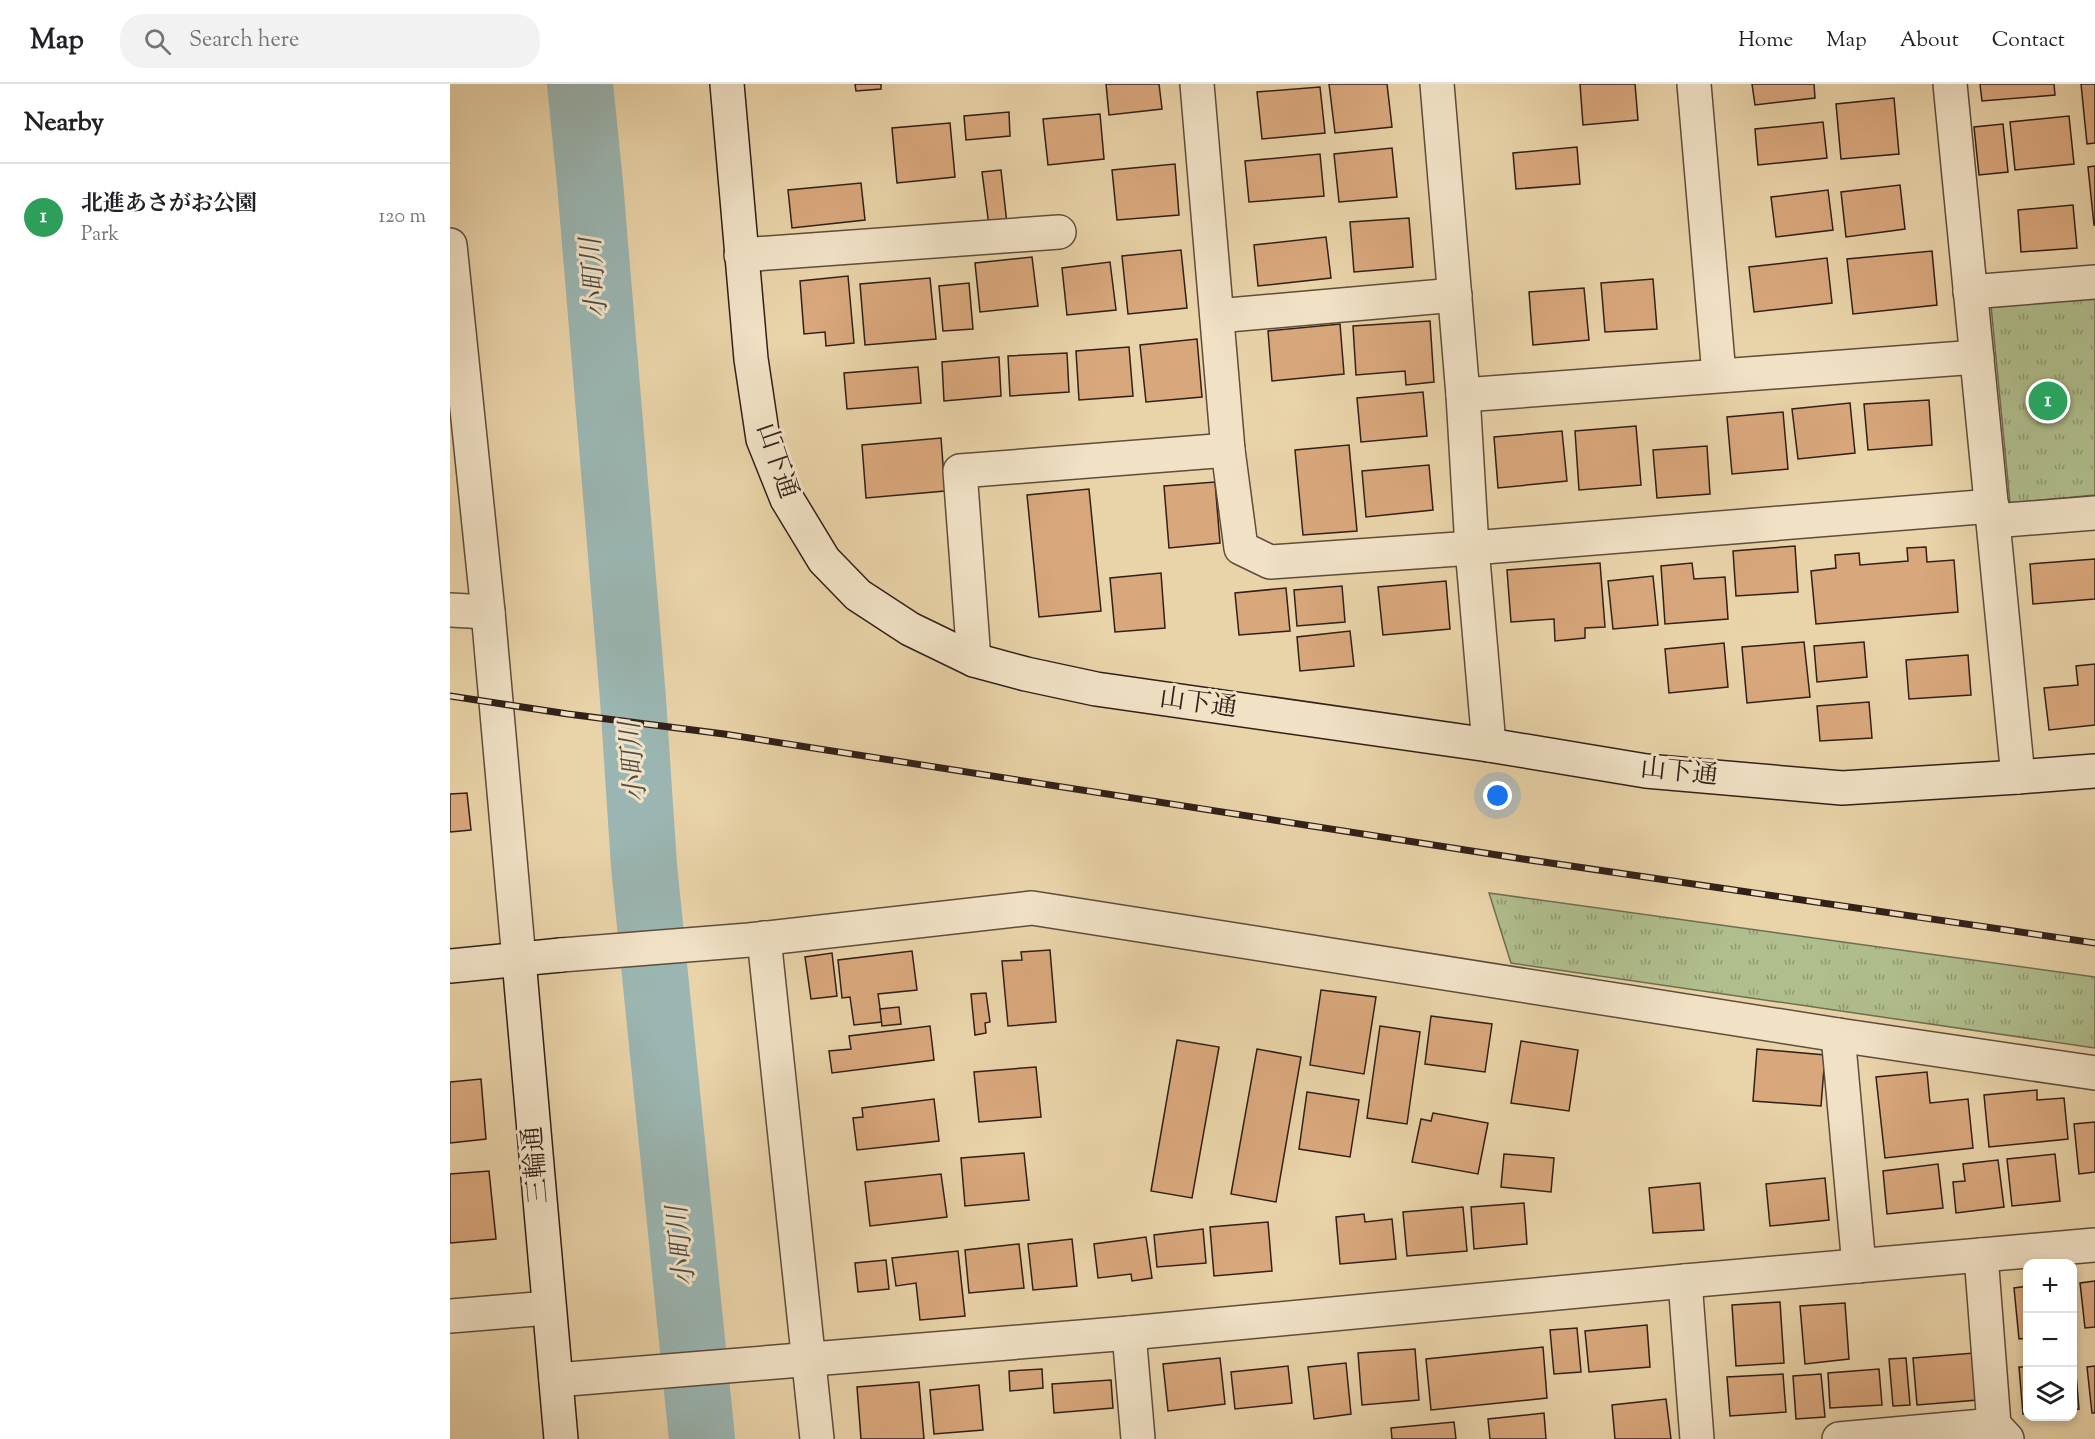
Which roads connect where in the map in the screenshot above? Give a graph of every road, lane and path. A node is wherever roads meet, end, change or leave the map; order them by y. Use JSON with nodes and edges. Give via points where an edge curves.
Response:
{"nodes":[{"id":1,"x":727,"y":84,"type":"edge"},
{"id":2,"x":1197,"y":84,"type":"edge"},
{"id":3,"x":1437,"y":84,"type":"edge"},
{"id":4,"x":1694,"y":84,"type":"edge"},
{"id":5,"x":1950,"y":84,"type":"edge"},
{"id":6,"x":1059,"y":232,"type":"dead end"},
{"id":7,"x":450,"y":245,"type":"edge"},
{"id":8,"x":741,"y":255,"type":"junction"},
{"id":9,"x":2095,"y":282,"type":"edge"},
{"id":10,"x":1970,"y":292,"type":"junction"},
{"id":11,"x":1455,"y":295,"type":"junction"},
{"id":12,"x":1217,"y":316,"type":"junction"},
{"id":13,"x":1977,"y":357,"type":"junction"},
{"id":14,"x":1719,"y":375,"type":"junction"},
{"id":15,"x":1463,"y":395,"type":"junction"},
{"id":16,"x":1228,"y":450,"type":"junction"},
{"id":17,"x":1993,"y":513,"type":"junction"},
{"id":18,"x":2095,"y":513,"type":"edge"},
{"id":19,"x":1472,"y":548,"type":"junction"},
{"id":20,"x":450,"y":610,"type":"edge"},
{"id":21,"x":488,"y":612,"type":"junction"},
{"id":22,"x":974,"y":660,"type":"junction"},
{"id":23,"x":1489,"y":745,"type":"junction"},
{"id":24,"x":2095,"y":771,"type":"edge"},
{"id":25,"x":2018,"y":777,"type":"junction"},
{"id":26,"x":756,"y":939,"type":"junction"},
{"id":27,"x":519,"y":960,"type":"junction"},
{"id":28,"x":450,"y":966,"type":"edge"},
{"id":29,"x":1838,"y":1035,"type":"junction"},
{"id":30,"x":2095,"y":1073,"type":"edge"},
{"id":31,"x":2095,"y":1245,"type":"edge"},
{"id":32,"x":1981,"y":1255,"type":"junction"},
{"id":33,"x":1859,"y":1266,"type":"junction"},
{"id":34,"x":1685,"y":1281,"type":"junction"},
{"id":35,"x":549,"y":1308,"type":"junction"},
{"id":36,"x":450,"y":1316,"type":"edge"},
{"id":37,"x":1130,"y":1333,"type":"junction"},
{"id":38,"x":798,"y":1360,"type":"junction"},
{"id":39,"x":556,"y":1380,"type":"junction"},
{"id":40,"x":2000,"y":1432,"type":"edge"},
{"id":41,"x":561,"y":1439,"type":"edge"},
{"id":42,"x":817,"y":1439,"type":"edge"},
{"id":43,"x":1138,"y":1439,"type":"edge"},
{"id":44,"x":1697,"y":1439,"type":"edge"},
{"id":45,"x":1839,"y":1439,"type":"edge"}],
"edges":[{"from":1,"to":8,"type":"street","name":"山下通"},
{"from":2,"to":12,"type":"street"},
{"from":3,"to":11,"type":"street"},
{"from":4,"to":14,"type":"street"},
{"from":5,"to":10,"type":"street"},
{"from":6,"to":8,"type":"street"},
{"from":7,"to":21,"type":"street","name":"三輪通"},
{"from":8,"to":22,"type":"street","name":"山下通","via":[[763,439],[787,500],[824,560],[858,595],[910,629]]},
{"from":9,"to":10,"type":"street"},
{"from":10,"to":13,"type":"street"},
{"from":11,"to":12,"type":"street"},
{"from":11,"to":15,"type":"street"},
{"from":12,"to":16,"type":"street"},
{"from":13,"to":14,"type":"street"},
{"from":13,"to":17,"type":"street"},
{"from":14,"to":15,"type":"street"},
{"from":15,"to":19,"type":"street"},
{"from":16,"to":19,"type":"street","via":[[1241,548],[1270,562]]},
{"from":16,"to":22,"type":"street","via":[[960,471]]},
{"from":17,"to":18,"type":"street"},
{"from":17,"to":19,"type":"street"},
{"from":17,"to":25,"type":"street"},
{"from":19,"to":23,"type":"street"},
{"from":20,"to":21,"type":"street"},
{"from":21,"to":27,"type":"street","name":"三輪通"},
{"from":22,"to":23,"type":"street","name":"山下通","via":[[1096,689]]},
{"from":23,"to":25,"type":"street","name":"山下通","via":[[1646,771],[1842,788]]},
{"from":24,"to":25,"type":"street","name":"山下通"},
{"from":26,"to":27,"type":"street"},
{"from":26,"to":29,"type":"street","via":[[1032,908]]},
{"from":26,"to":38,"type":"street"},
{"from":27,"to":28,"type":"street"},
{"from":27,"to":35,"type":"street","name":"三輪通"},
{"from":29,"to":30,"type":"street"},
{"from":29,"to":33,"type":"street"},
{"from":31,"to":32,"type":"street"},
{"from":32,"to":33,"type":"street"},
{"from":32,"to":40,"type":"street"},
{"from":33,"to":34,"type":"street"},
{"from":34,"to":37,"type":"street"},
{"from":34,"to":44,"type":"street"},
{"from":35,"to":36,"type":"street"},
{"from":35,"to":39,"type":"street","name":"三輪通"},
{"from":37,"to":38,"type":"street"},
{"from":37,"to":43,"type":"street"},
{"from":38,"to":39,"type":"street"},
{"from":38,"to":42,"type":"street"},
{"from":39,"to":41,"type":"street","name":"三輪通"},
{"from":40,"to":45,"type":"street"}]}
